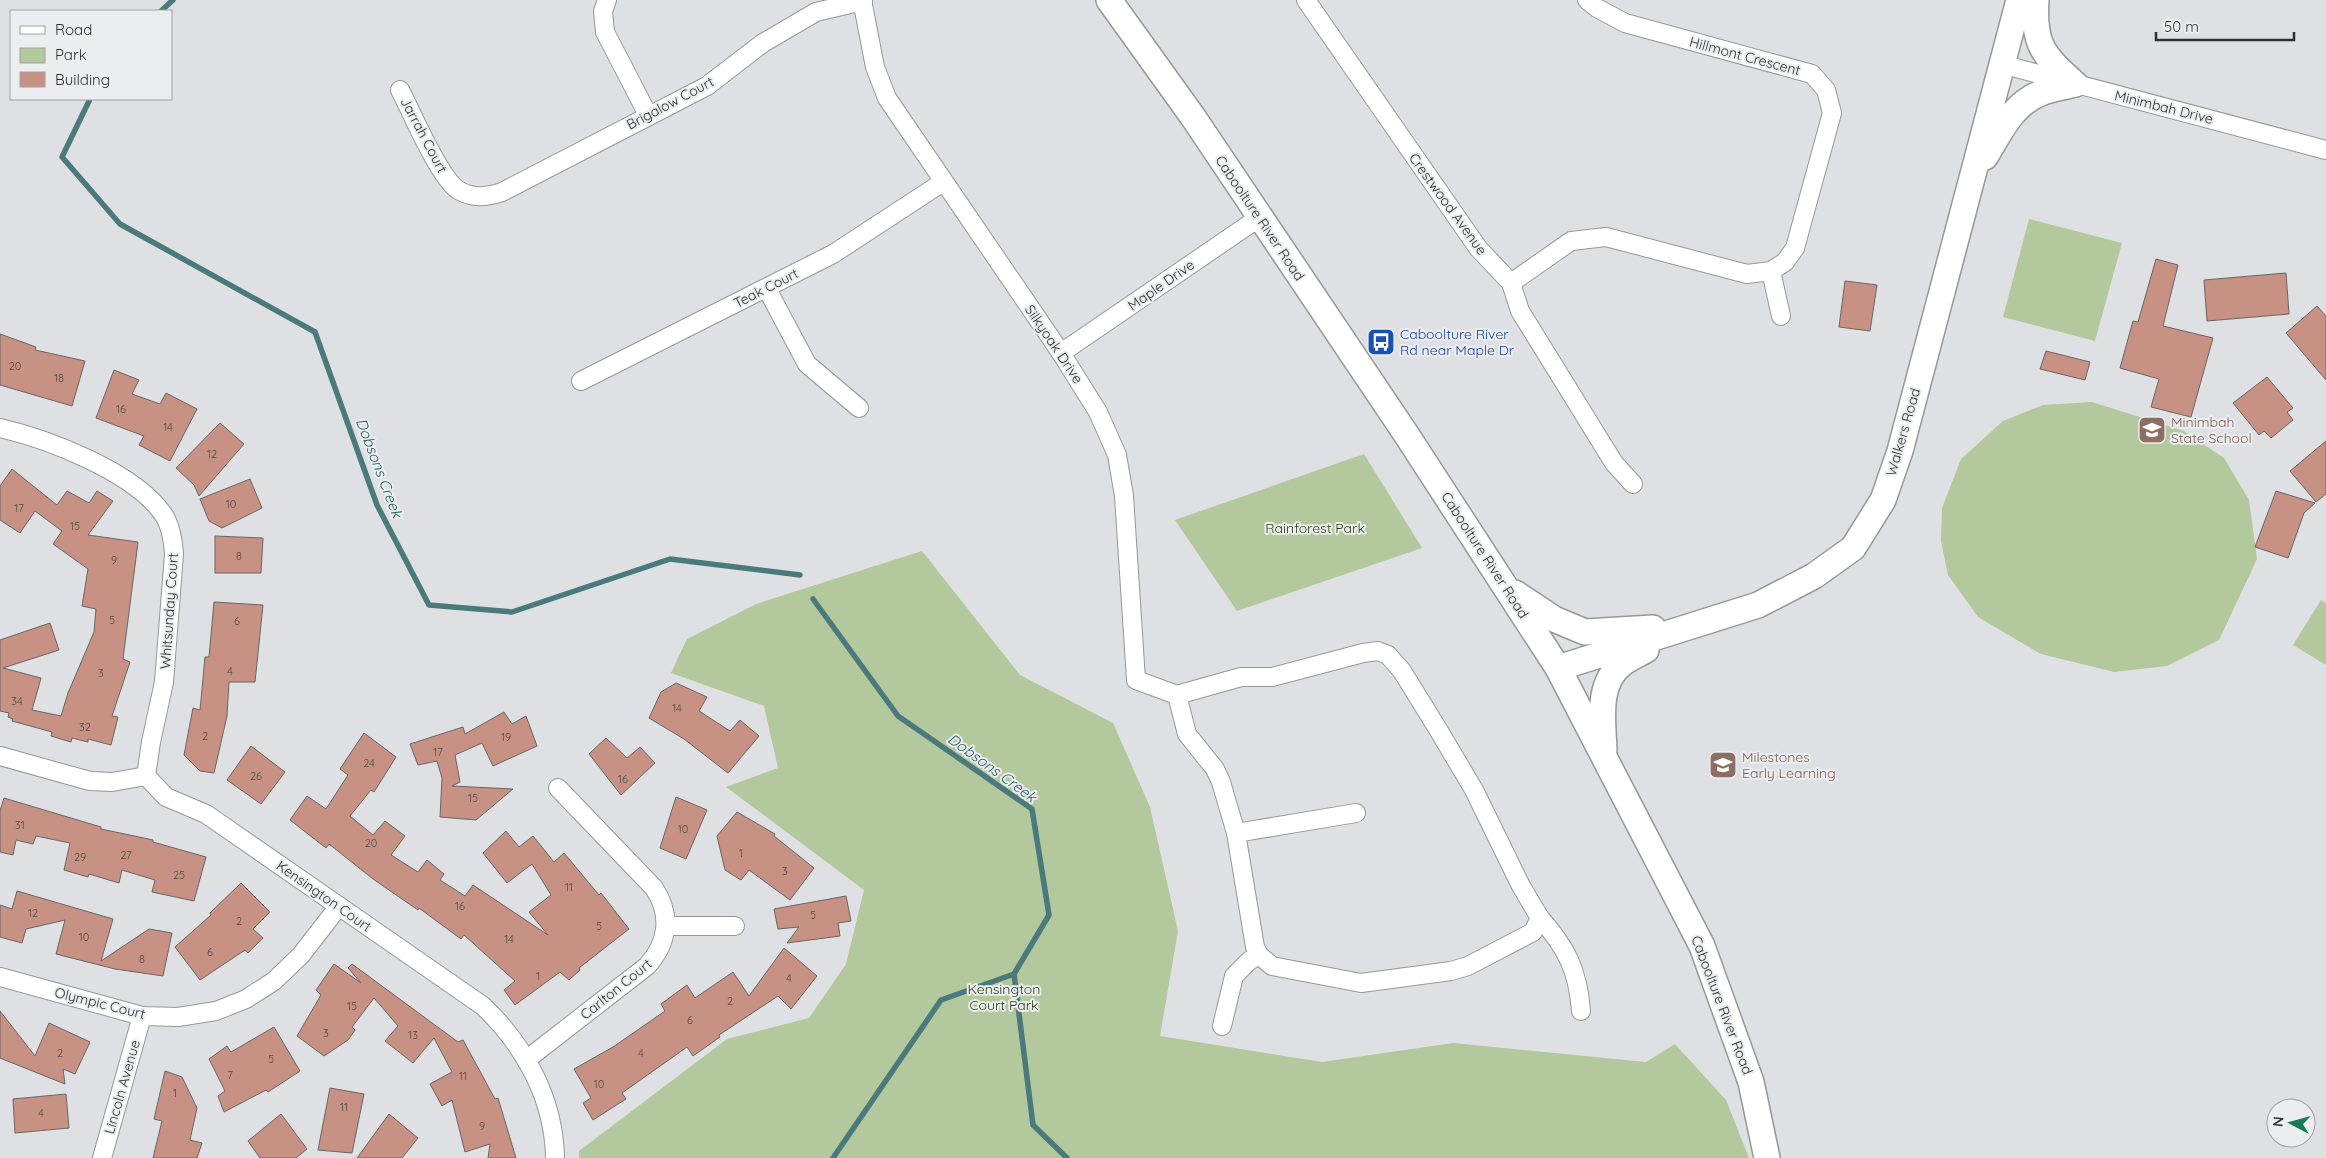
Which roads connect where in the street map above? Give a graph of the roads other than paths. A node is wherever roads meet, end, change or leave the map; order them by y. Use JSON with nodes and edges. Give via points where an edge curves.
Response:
{"nodes":[{"id":1,"x":607,"y":0,"type":"edge"},
{"id":2,"x":1109,"y":0,"type":"edge"},
{"id":3,"x":1306,"y":0,"type":"edge"},
{"id":4,"x":1587,"y":0,"type":"edge"},
{"id":5,"x":2019,"y":0,"type":"edge"},
{"id":6,"x":2036,"y":0,"type":"edge"},
{"id":7,"x":863,"y":1,"type":"edge"},
{"id":8,"x":2002,"y":64,"type":"junction"},
{"id":9,"x":2075,"y":84,"type":"junction"},
{"id":10,"x":400,"y":90,"type":"dead end"},
{"id":11,"x":648,"y":115,"type":"junction"},
{"id":12,"x":2326,"y":150,"type":"edge"},
{"id":13,"x":1972,"y":178,"type":"junction"},
{"id":14,"x":943,"y":182,"type":"junction"},
{"id":15,"x":473,"y":196,"type":"joint"},
{"id":16,"x":1260,"y":217,"type":"junction"},
{"id":17,"x":1771,"y":271,"type":"junction"},
{"id":18,"x":1511,"y":283,"type":"junction"},
{"id":19,"x":767,"y":288,"type":"junction"},
{"id":20,"x":1781,"y":316,"type":"dead end"},
{"id":21,"x":1061,"y":353,"type":"junction"},
{"id":22,"x":581,"y":381,"type":"dead end"},
{"id":23,"x":859,"y":408,"type":"dead end"},
{"id":24,"x":0,"y":428,"type":"edge"},
{"id":25,"x":1634,"y":484,"type":"dead end"},
{"id":26,"x":1508,"y":588,"type":"junction"},
{"id":27,"x":1690,"y":626,"type":"junction"},
{"id":28,"x":1558,"y":668,"type":"junction"},
{"id":29,"x":1177,"y":695,"type":"junction"},
{"id":30,"x":0,"y":756,"type":"edge"},
{"id":31,"x":1605,"y":758,"type":"junction"},
{"id":32,"x":146,"y":776,"type":"junction"},
{"id":33,"x":558,"y":788,"type":"dead end"},
{"id":34,"x":1356,"y":813,"type":"dead end"},
{"id":35,"x":1236,"y":833,"type":"junction"},
{"id":36,"x":339,"y":906,"type":"junction"},
{"id":37,"x":1540,"y":918,"type":"junction"},
{"id":38,"x":666,"y":926,"type":"junction"},
{"id":39,"x":735,"y":926,"type":"dead end"},
{"id":40,"x":1259,"y":955,"type":"junction"},
{"id":41,"x":0,"y":977,"type":"edge"},
{"id":42,"x":1581,"y":1011,"type":"dead end"},
{"id":43,"x":142,"y":1016,"type":"junction"},
{"id":44,"x":1222,"y":1026,"type":"dead end"},
{"id":45,"x":526,"y":1060,"type":"junction"},
{"id":46,"x":102,"y":1158,"type":"edge"},
{"id":47,"x":555,"y":1158,"type":"edge"},
{"id":48,"x":1767,"y":1158,"type":"edge"}],
"edges":[{"from":1,"to":11,"type":"street","via":[[603,11],[606,32]]},
{"from":2,"to":16,"type":"main road","name":"Caboolture River Road"},
{"from":3,"to":18,"type":"street","name":"Crestwood Avenue","via":[[1478,248]]},
{"from":4,"to":17,"type":"street","name":"Hillmont Crescent","via":[[1625,23],[1812,74],[1826,90],[1832,113],[1795,248],[1785,262]]},
{"from":5,"to":8,"type":"main road","name":"Walkers Road"},
{"from":6,"to":9,"type":"main road","via":[[2037,36],[2042,50]]},
{"from":7,"to":11,"type":"street","name":"Brigalow Court","via":[[816,12],[763,43],[707,86]]},
{"from":7,"to":14,"type":"street","name":"Silkyoak Drive","via":[[875,67],[887,98]]},
{"from":8,"to":9,"type":"street","name":"Minimbah Drive"},
{"from":8,"to":13,"type":"main road","name":"Walkers Road"},
{"from":9,"to":12,"type":"street","name":"Minimbah Drive"},
{"from":9,"to":13,"type":"main road","via":[[2041,93],[2019,106]]},
{"from":10,"to":15,"type":"street","name":"Jarrah Court","via":[[446,177],[458,189]]},
{"from":11,"to":15,"type":"street","name":"Brigalow Court","via":[[502,192],[486,198]]},
{"from":13,"to":27,"type":"main road","name":"Walkers Road","via":[[1900,451],[1883,500],[1853,548],[1814,576],[1758,605]]},
{"from":14,"to":19,"type":"street","name":"Teak Court","via":[[833,254]]},
{"from":14,"to":21,"type":"street","name":"Silkyoak Drive"},
{"from":16,"to":21,"type":"street","name":"Maple Drive"},
{"from":16,"to":26,"type":"main road","name":"Caboolture River Road"},
{"from":17,"to":18,"type":"street","via":[[1747,274],[1606,236],[1571,241]]},
{"from":17,"to":20,"type":"street"},
{"from":18,"to":25,"type":"street","name":"Crestwood Avenue","via":[[1520,312],[1614,463]]},
{"from":19,"to":22,"type":"street","name":"Teak Court"},
{"from":19,"to":23,"type":"street","via":[[807,364]]},
{"from":21,"to":29,"type":"street","name":"Silkyoak Drive","via":[[1098,412],[1117,455],[1124,496],[1136,680]]},
{"from":24,"to":32,"type":"street","name":"Whitsunday Court","via":[[67,449],[134,486],[164,515],[174,554],[164,682]]},
{"from":26,"to":27,"type":"main road","via":[[1554,619],[1585,632]]},
{"from":26,"to":28,"type":"main road","name":"Caboolture River Road"},
{"from":27,"to":28,"type":"main road","name":"Walkers Road"},
{"from":27,"to":31,"type":"main road","via":[[1622,664],[1608,679],[1604,696]]},
{"from":28,"to":31,"type":"main road","name":"Caboolture River Road"},
{"from":29,"to":35,"type":"street","via":[[1187,734],[1215,768],[1221,782]]},
{"from":29,"to":37,"type":"street","via":[[1241,677],[1272,677],[1363,653],[1378,651],[1388,655],[1402,671],[1469,782]]},
{"from":30,"to":32,"type":"street","via":[[95,782]]},
{"from":31,"to":48,"type":"main road","name":"Caboolture River Road","via":[[1702,946],[1752,1082]]},
{"from":32,"to":36,"type":"street","name":"Kensington Court","via":[[166,797],[206,814]]},
{"from":33,"to":38,"type":"street","name":"Carlton Court","via":[[654,888],[661,899]]},
{"from":34,"to":35,"type":"street"},
{"from":35,"to":40,"type":"street","via":[[1254,947]]},
{"from":36,"to":43,"type":"street","name":"Olympic Court","via":[[301,955],[274,981],[246,999],[216,1011],[178,1017]]},
{"from":36,"to":45,"type":"street","name":"Kensington Court","via":[[482,1006],[513,1038]]},
{"from":37,"to":40,"type":"street","via":[[1533,932],[1468,966],[1403,978],[1351,982],[1272,966]]},
{"from":37,"to":42,"type":"street","via":[[1572,963]]},
{"from":38,"to":39,"type":"street"},
{"from":38,"to":45,"type":"street","name":"Carlton Court","via":[[660,948],[647,966]]},
{"from":40,"to":44,"type":"street","via":[[1234,976]]},
{"from":41,"to":43,"type":"street","name":"Olympic Court"},
{"from":43,"to":46,"type":"street","name":"Lincoln Avenue"},
{"from":45,"to":47,"type":"street","name":"Kensington Court","via":[[547,1105]]}]}
